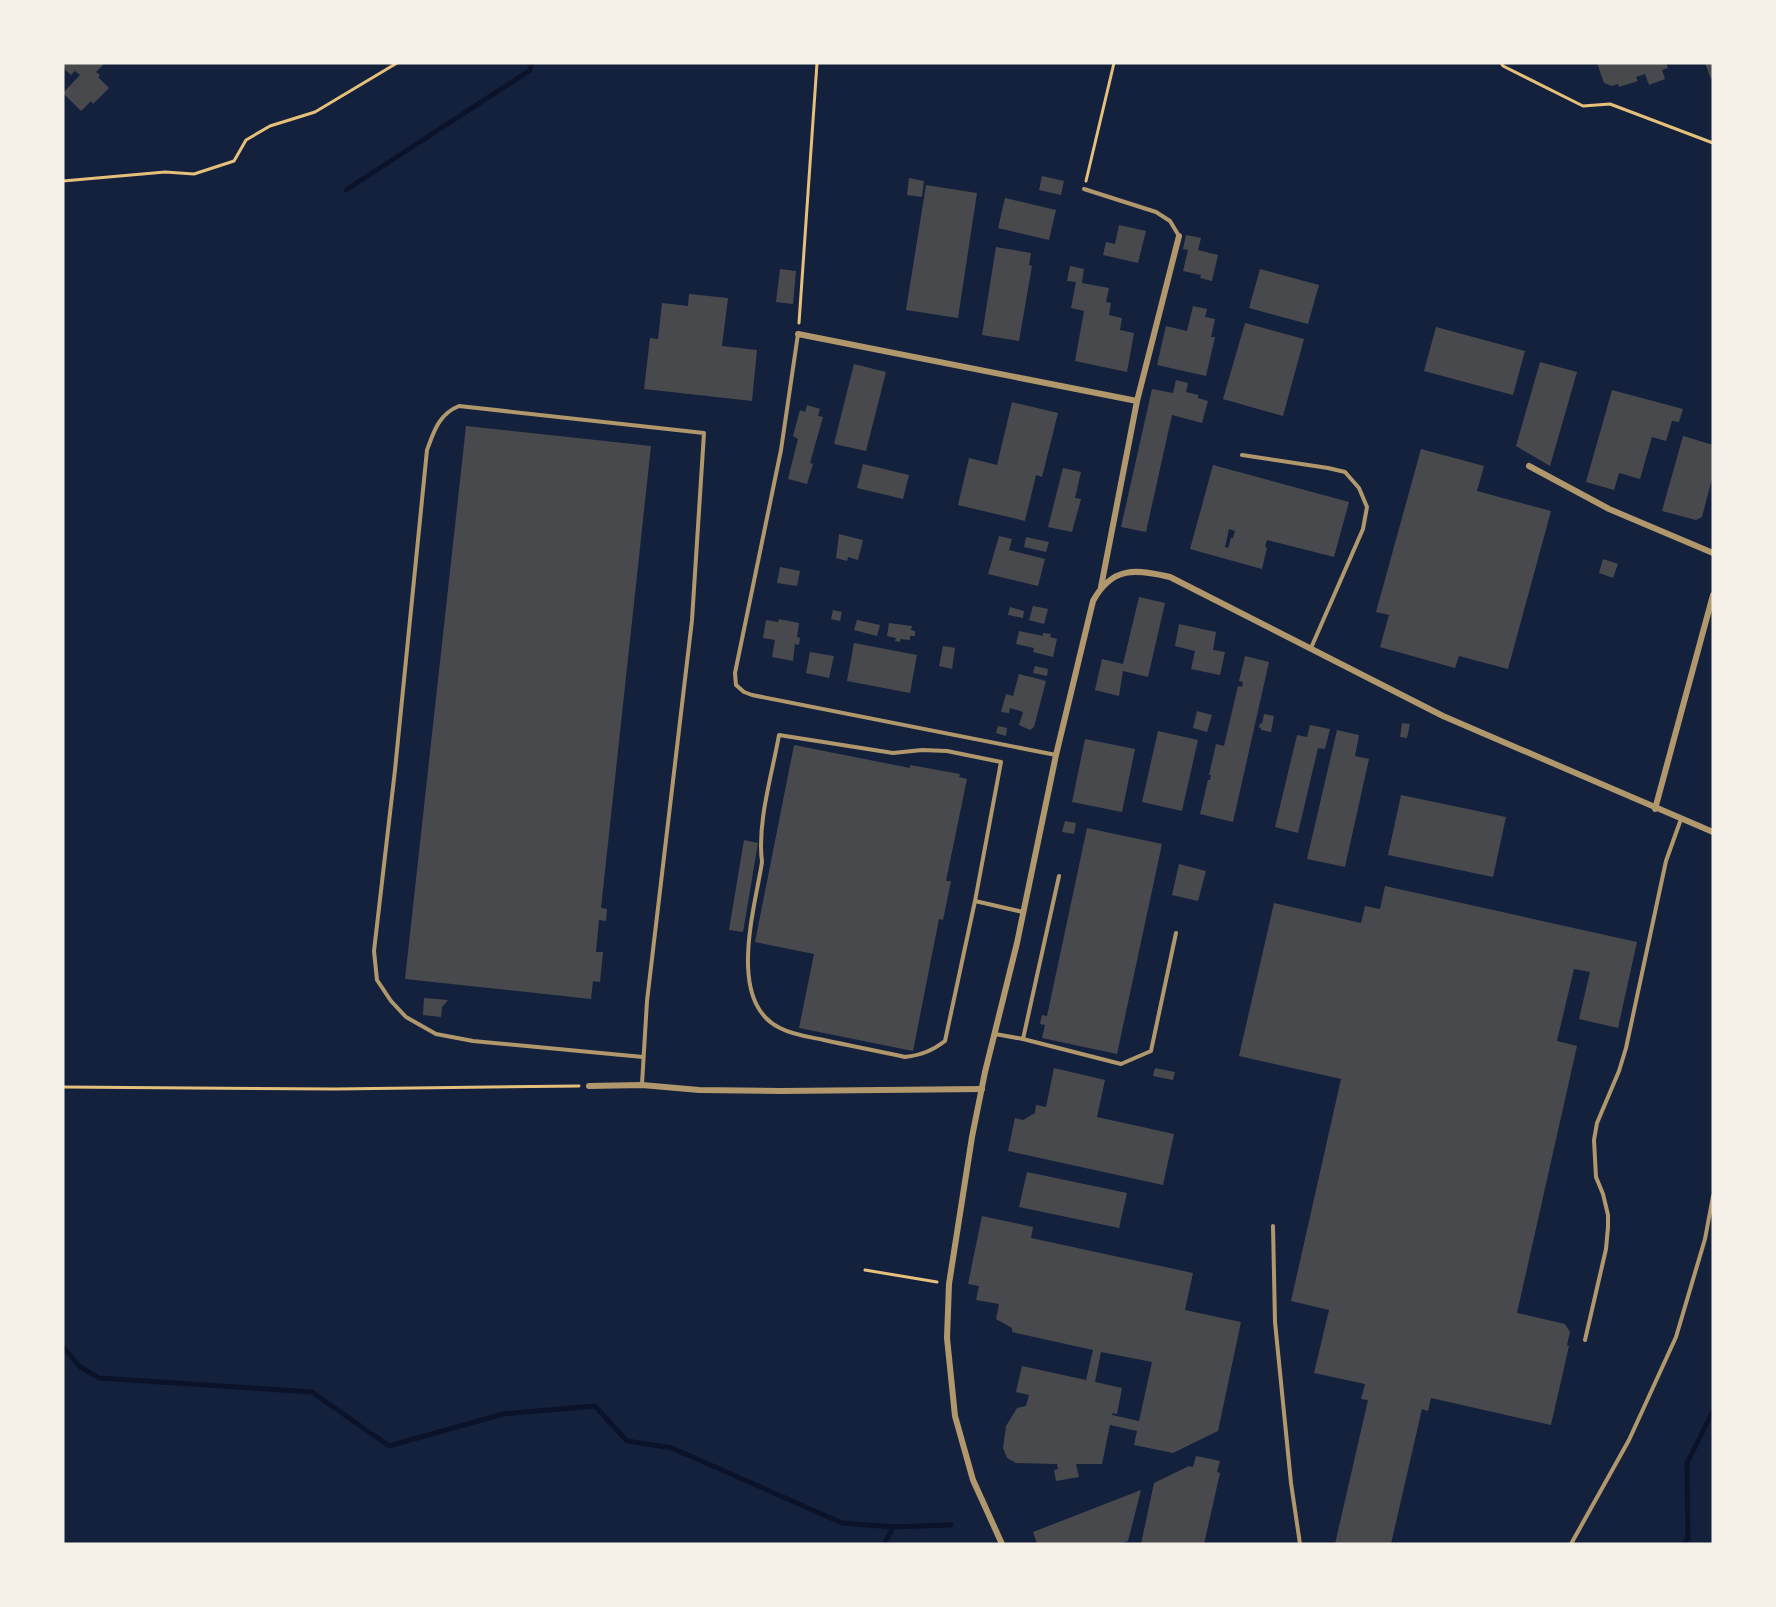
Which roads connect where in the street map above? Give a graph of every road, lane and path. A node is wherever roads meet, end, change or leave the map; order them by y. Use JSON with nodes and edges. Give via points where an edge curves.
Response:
{"nodes":[{"id":1,"x":397,"y":63,"type":"edge"},
{"id":2,"x":817,"y":63,"type":"edge"},
{"id":3,"x":1113,"y":63,"type":"edge"},
{"id":4,"x":1501,"y":63,"type":"edge"},
{"id":5,"x":1713,"y":143,"type":"edge"},
{"id":6,"x":63,"y":181,"type":"edge"},
{"id":7,"x":1084,"y":189,"type":"joint"},
{"id":8,"x":1179,"y":236,"type":"joint"},
{"id":9,"x":798,"y":334,"type":"junction"},
{"id":10,"x":1137,"y":401,"type":"junction"},
{"id":11,"x":1242,"y":455,"type":"dead end"},
{"id":12,"x":1529,"y":466,"type":"dead end"},
{"id":13,"x":1713,"y":553,"type":"edge"},
{"id":14,"x":1101,"y":588,"type":"junction"},
{"id":15,"x":1713,"y":595,"type":"edge"},
{"id":16,"x":1311,"y":648,"type":"junction"},
{"id":17,"x":1056,"y":755,"type":"junction"},
{"id":18,"x":1655,"y":808,"type":"junction"},
{"id":19,"x":1681,"y":819,"type":"junction"},
{"id":20,"x":1713,"y":832,"type":"edge"},
{"id":21,"x":1059,"y":876,"type":"dead end"},
{"id":22,"x":975,"y":901,"type":"junction"},
{"id":23,"x":1024,"y":912,"type":"junction"},
{"id":24,"x":1176,"y":933,"type":"dead end"},
{"id":25,"x":995,"y":1034,"type":"junction"},
{"id":26,"x":1023,"y":1039,"type":"junction"},
{"id":27,"x":643,"y":1057,"type":"junction"},
{"id":28,"x":642,"y":1085,"type":"junction"},
{"id":29,"x":590,"y":1086,"type":"joint"},
{"id":30,"x":63,"y":1087,"type":"edge"},
{"id":31,"x":982,"y":1089,"type":"junction"},
{"id":32,"x":1713,"y":1196,"type":"edge"},
{"id":33,"x":1273,"y":1226,"type":"dead end"},
{"id":34,"x":865,"y":1269,"type":"dead end"},
{"id":35,"x":949,"y":1284,"type":"junction"},
{"id":36,"x":1585,"y":1340,"type":"dead end"},
{"id":37,"x":1002,"y":1544,"type":"edge"},
{"id":38,"x":1300,"y":1544,"type":"edge"},
{"id":39,"x":1571,"y":1544,"type":"edge"}],
"edges":[{"from":1,"to":6,"type":"path","via":[[315,112],[270,126],[246,140],[234,161],[194,174],[165,172]]},
{"from":2,"to":9,"type":"path"},
{"from":3,"to":7,"type":"path"},
{"from":4,"to":5,"type":"path","via":[[1583,106],[1610,104]]},
{"from":7,"to":8,"type":"lane","via":[[1156,212],[1170,221]]},
{"from":8,"to":10,"type":"street"},
{"from":9,"to":10,"type":"street"},
{"from":9,"to":17,"type":"lane","via":[[781,450],[735,674],[736,685],[752,695]]},
{"from":10,"to":14,"type":"street"},
{"from":11,"to":16,"type":"lane","via":[[1345,472],[1359,488],[1367,507],[1363,528]]},
{"from":12,"to":13,"type":"street","via":[[1609,509]]},
{"from":14,"to":16,"type":"street","via":[[1116,576],[1140,570],[1170,577]]},
{"from":14,"to":17,"type":"street","via":[[1093,601]]},
{"from":15,"to":18,"type":"street"},
{"from":16,"to":18,"type":"street","via":[[1443,716]]},
{"from":17,"to":23,"type":"street"},
{"from":18,"to":19,"type":"street"},
{"from":19,"to":20,"type":"street"},
{"from":19,"to":36,"type":"lane","via":[[1666,861],[1626,1048],[1597,1123],[1596,1177],[1608,1227]]},
{"from":21,"to":26,"type":"lane"},
{"from":22,"to":22,"type":"lane","via":[[1002,762],[947,751],[893,753],[779,735],[762,829],[762,862],[747,961],[748,982],[765,1017],[779,1028],[798,1034],[905,1057],[934,1050],[945,1041]]},
{"from":22,"to":23,"type":"lane"},
{"from":23,"to":25,"type":"street"},
{"from":24,"to":26,"type":"lane","via":[[1151,1051],[1121,1064]]},
{"from":25,"to":26,"type":"lane"},
{"from":25,"to":31,"type":"street"},
{"from":27,"to":27,"type":"lane","via":[[692,620],[705,433],[459,406],[438,422],[427,450],[374,951],[377,980],[406,1017],[436,1034]]},
{"from":27,"to":28,"type":"lane"},
{"from":28,"to":29,"type":"street"},
{"from":28,"to":31,"type":"street","via":[[699,1090]]},
{"from":29,"to":30,"type":"path"},
{"from":31,"to":35,"type":"street"},
{"from":32,"to":39,"type":"lane","via":[[1705,1239],[1676,1337],[1629,1440]]},
{"from":33,"to":38,"type":"lane","via":[[1275,1322]]},
{"from":34,"to":35,"type":"path"},
{"from":35,"to":37,"type":"street","via":[[947,1338],[955,1416],[973,1480]]}]}
